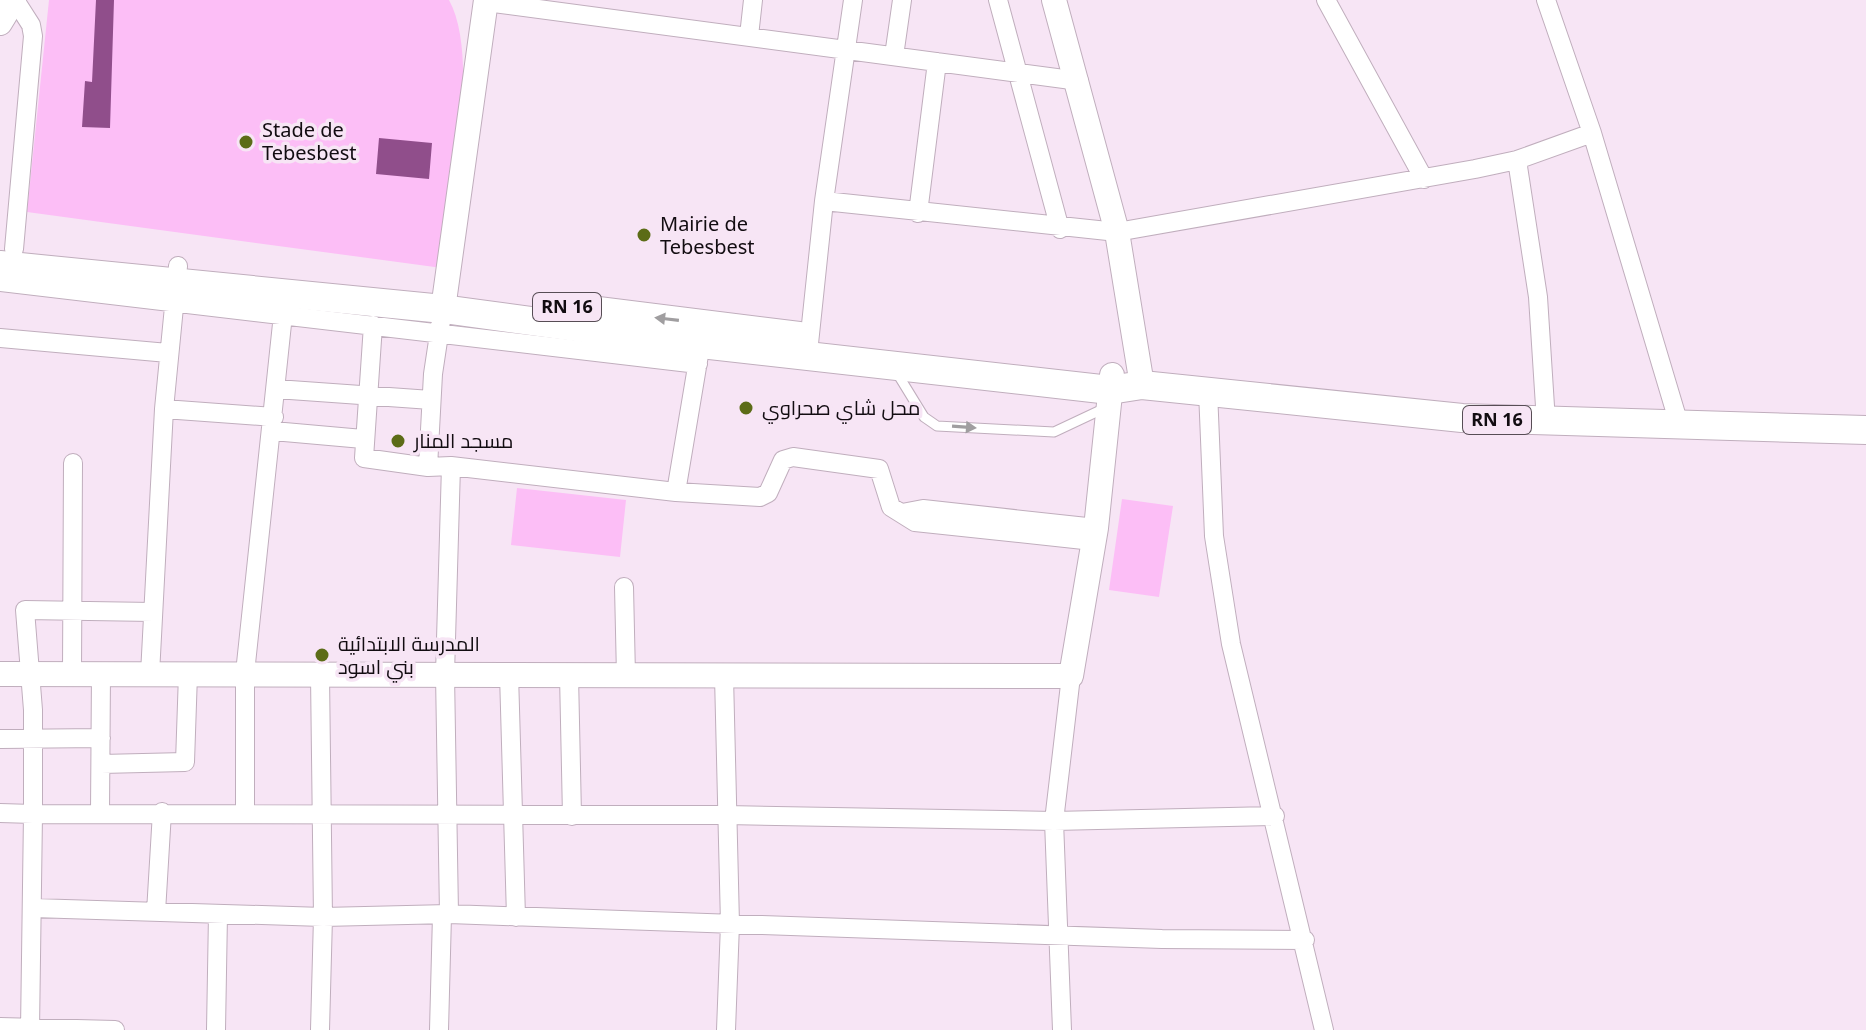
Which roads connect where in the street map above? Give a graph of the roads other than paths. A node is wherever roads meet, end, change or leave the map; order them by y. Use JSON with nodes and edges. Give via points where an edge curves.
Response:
{"nodes":[{"id":1,"x":15,"y":0,"type":"edge"},
{"id":2,"x":753,"y":0,"type":"edge"},
{"id":3,"x":853,"y":0,"type":"edge"},
{"id":4,"x":902,"y":0,"type":"edge"},
{"id":5,"x":998,"y":0,"type":"edge"},
{"id":6,"x":1054,"y":0,"type":"edge"},
{"id":7,"x":1326,"y":0,"type":"edge"},
{"id":8,"x":1546,"y":0,"type":"edge"},
{"id":9,"x":481,"y":6,"type":"edge"},
{"id":10,"x":0,"y":23,"type":"edge"},
{"id":11,"x":749,"y":36,"type":"junction"},
{"id":12,"x":847,"y":50,"type":"junction"},
{"id":13,"x":894,"y":56,"type":"junction"},
{"id":14,"x":937,"y":62,"type":"junction"},
{"id":15,"x":1020,"y":73,"type":"junction"},
{"id":16,"x":1079,"y":81,"type":"junction"},
{"id":17,"x":1592,"y":133,"type":"junction"},
{"id":18,"x":1517,"y":160,"type":"junction"},
{"id":19,"x":1424,"y":179,"type":"junction"},
{"id":20,"x":824,"y":201,"type":"junction"},
{"id":21,"x":918,"y":213,"type":"junction"},
{"id":22,"x":1060,"y":229,"type":"junction"},
{"id":23,"x":1117,"y":232,"type":"junction"},
{"id":24,"x":5,"y":254,"type":"edge"},
{"id":25,"x":0,"y":282,"type":"edge"},
{"id":26,"x":176,"y":284,"type":"junction"},
{"id":27,"x":284,"y":305,"type":"junction"},
{"id":28,"x":443,"y":311,"type":"junction"},
{"id":29,"x":373,"y":325,"type":"junction"},
{"id":30,"x":0,"y":338,"type":"edge"},
{"id":31,"x":701,"y":344,"type":"junction"},
{"id":32,"x":808,"y":346,"type":"junction"},
{"id":33,"x":168,"y":353,"type":"junction"},
{"id":34,"x":891,"y":363,"type":"junction"},
{"id":35,"x":1120,"y":388,"type":"junction"},
{"id":36,"x":276,"y":389,"type":"junction"},
{"id":37,"x":1208,"y":391,"type":"junction"},
{"id":38,"x":366,"y":397,"type":"junction"},
{"id":39,"x":431,"y":400,"type":"junction"},
{"id":40,"x":164,"y":409,"type":"junction"},
{"id":41,"x":1546,"y":422,"type":"junction"},
{"id":42,"x":274,"y":424,"type":"junction"},
{"id":43,"x":1679,"y":424,"type":"junction"},
{"id":44,"x":1866,"y":430,"type":"edge"},
{"id":45,"x":363,"y":439,"type":"junction"},
{"id":46,"x":73,"y":463,"type":"dead end"},
{"id":47,"x":451,"y":466,"type":"junction"},
{"id":48,"x":428,"y":467,"type":"junction"},
{"id":49,"x":676,"y":492,"type":"junction"},
{"id":50,"x":1094,"y":535,"type":"junction"},
{"id":51,"x":624,"y":587,"type":"dead end"},
{"id":52,"x":70,"y":609,"type":"junction"},
{"id":53,"x":153,"y":612,"type":"junction"},
{"id":54,"x":72,"y":673,"type":"junction"},
{"id":55,"x":101,"y":673,"type":"junction"},
{"id":56,"x":245,"y":673,"type":"junction"},
{"id":57,"x":0,"y":674,"type":"edge"},
{"id":58,"x":30,"y":674,"type":"junction"},
{"id":59,"x":150,"y":674,"type":"junction"},
{"id":60,"x":188,"y":674,"type":"junction"},
{"id":61,"x":445,"y":674,"type":"junction"},
{"id":62,"x":509,"y":674,"type":"junction"},
{"id":63,"x":320,"y":675,"type":"junction"},
{"id":64,"x":569,"y":675,"type":"junction"},
{"id":65,"x":626,"y":676,"type":"junction"},
{"id":66,"x":724,"y":676,"type":"junction"},
{"id":67,"x":1071,"y":676,"type":"junction"},
{"id":68,"x":101,"y":738,"type":"junction"},
{"id":69,"x":0,"y":739,"type":"edge"},
{"id":70,"x":34,"y":740,"type":"junction"},
{"id":71,"x":101,"y":764,"type":"junction"},
{"id":72,"x":162,"y":812,"type":"junction"},
{"id":73,"x":245,"y":812,"type":"junction"},
{"id":74,"x":322,"y":812,"type":"junction"},
{"id":75,"x":0,"y":813,"type":"edge"},
{"id":76,"x":100,"y":813,"type":"junction"},
{"id":77,"x":33,"y":814,"type":"junction"},
{"id":78,"x":448,"y":815,"type":"junction"},
{"id":79,"x":726,"y":815,"type":"junction"},
{"id":80,"x":511,"y":816,"type":"junction"},
{"id":81,"x":572,"y":816,"type":"junction"},
{"id":82,"x":1275,"y":816,"type":"junction"},
{"id":83,"x":1054,"y":821,"type":"junction"},
{"id":84,"x":33,"y":908,"type":"junction"},
{"id":85,"x":156,"y":912,"type":"junction"},
{"id":86,"x":218,"y":914,"type":"junction"},
{"id":87,"x":445,"y":914,"type":"junction"},
{"id":88,"x":323,"y":917,"type":"junction"},
{"id":89,"x":516,"y":917,"type":"junction"},
{"id":90,"x":730,"y":924,"type":"junction"},
{"id":91,"x":1056,"y":935,"type":"junction"},
{"id":92,"x":1305,"y":940,"type":"junction"},
{"id":93,"x":0,"y":1027,"type":"edge"},
{"id":94,"x":30,"y":1028,"type":"edge"},
{"id":95,"x":115,"y":1030,"type":"edge"},
{"id":96,"x":216,"y":1030,"type":"edge"},
{"id":97,"x":320,"y":1030,"type":"edge"},
{"id":98,"x":439,"y":1030,"type":"edge"},
{"id":99,"x":726,"y":1030,"type":"edge"},
{"id":100,"x":1062,"y":1030,"type":"edge"},
{"id":101,"x":1324,"y":1030,"type":"edge"}],
"edges":[{"from":1,"to":10,"type":"street"},
{"from":1,"to":24,"type":"street","via":[[33,36]]},
{"from":2,"to":11,"type":"street"},
{"from":3,"to":12,"type":"street"},
{"from":4,"to":13,"type":"street"},
{"from":5,"to":15,"type":"street"},
{"from":6,"to":16,"type":"street"},
{"from":7,"to":19,"type":"street"},
{"from":8,"to":17,"type":"street"},
{"from":9,"to":11,"type":"street"},
{"from":9,"to":28,"type":"street"},
{"from":11,"to":12,"type":"street"},
{"from":12,"to":13,"type":"street"},
{"from":12,"to":20,"type":"street"},
{"from":13,"to":14,"type":"street"},
{"from":14,"to":15,"type":"street"},
{"from":14,"to":21,"type":"street"},
{"from":15,"to":16,"type":"street"},
{"from":15,"to":22,"type":"street"},
{"from":16,"to":23,"type":"street"},
{"from":17,"to":18,"type":"street"},
{"from":17,"to":43,"type":"street"},
{"from":18,"to":19,"type":"street"},
{"from":18,"to":41,"type":"street","via":[[1538,297]]},
{"from":19,"to":23,"type":"street"},
{"from":20,"to":21,"type":"street"},
{"from":20,"to":32,"type":"street"},
{"from":21,"to":22,"type":"street"},
{"from":22,"to":23,"type":"street"},
{"from":23,"to":35,"type":"street"},
{"from":24,"to":26,"type":"main road","number":"RN 16"},
{"from":25,"to":26,"type":"street"},
{"from":26,"to":27,"type":"main road","number":"RN 16"},
{"from":26,"to":28,"type":"main road","number":"RN 16"},
{"from":26,"to":33,"type":"street"},
{"from":27,"to":28,"type":"main road","number":"RN 16"},
{"from":27,"to":29,"type":"street"},
{"from":27,"to":36,"type":"street"},
{"from":28,"to":29,"type":"street"},
{"from":28,"to":31,"type":"street"},
{"from":28,"to":31,"type":"main road","number":"RN 16","via":[[544,314]]},
{"from":28,"to":39,"type":"street"},
{"from":29,"to":38,"type":"street"},
{"from":30,"to":33,"type":"street"},
{"from":31,"to":32,"type":"main road","number":"RN 16"},
{"from":31,"to":49,"type":"street"},
{"from":32,"to":34,"type":"main road","number":"RN 16"},
{"from":32,"to":35,"type":"main road","number":"RN 16"},
{"from":33,"to":40,"type":"street"},
{"from":34,"to":35,"type":"main road","number":"RN 16"},
{"from":34,"to":35,"type":"lane","one_way":true,"via":[[924,417],[937,426],[1054,432]]},
{"from":35,"to":37,"type":"main road","number":"RN 16"},
{"from":35,"to":50,"type":"street"},
{"from":36,"to":38,"type":"street"},
{"from":36,"to":42,"type":"street"},
{"from":37,"to":41,"type":"main road","number":"RN 16","via":[[1386,412]]},
{"from":37,"to":82,"type":"street","via":[[1209,468],[1221,589]]},
{"from":38,"to":39,"type":"street"},
{"from":38,"to":45,"type":"street"},
{"from":39,"to":48,"type":"street"},
{"from":40,"to":42,"type":"street"},
{"from":40,"to":53,"type":"street"},
{"from":41,"to":43,"type":"main road","number":"RN 16"},
{"from":42,"to":45,"type":"street"},
{"from":42,"to":56,"type":"street"},
{"from":43,"to":44,"type":"main road","number":"RN 16"},
{"from":45,"to":48,"type":"street","via":[[367,461]]},
{"from":46,"to":52,"type":"street"},
{"from":47,"to":48,"type":"street"},
{"from":47,"to":49,"type":"street"},
{"from":47,"to":61,"type":"street"},
{"from":49,"to":50,"type":"street","via":[[764,495],[783,460],[793,457],[879,469],[891,507],[902,513],[923,509]]},
{"from":50,"to":67,"type":"street"},
{"from":51,"to":65,"type":"street"},
{"from":52,"to":53,"type":"street"},
{"from":52,"to":54,"type":"street"},
{"from":52,"to":58,"type":"street","via":[[25,610]]},
{"from":53,"to":59,"type":"street"},
{"from":54,"to":55,"type":"street"},
{"from":54,"to":58,"type":"street"},
{"from":55,"to":59,"type":"street"},
{"from":55,"to":68,"type":"street"},
{"from":56,"to":60,"type":"street"},
{"from":56,"to":63,"type":"street"},
{"from":56,"to":73,"type":"street"},
{"from":57,"to":58,"type":"street"},
{"from":58,"to":70,"type":"street"},
{"from":59,"to":60,"type":"street"},
{"from":60,"to":71,"type":"street","via":[[185,762]]},
{"from":61,"to":62,"type":"street"},
{"from":61,"to":63,"type":"street"},
{"from":61,"to":78,"type":"street"},
{"from":62,"to":64,"type":"street"},
{"from":62,"to":80,"type":"street"},
{"from":63,"to":74,"type":"street"},
{"from":64,"to":65,"type":"street"},
{"from":64,"to":81,"type":"street"},
{"from":65,"to":66,"type":"street"},
{"from":66,"to":67,"type":"street"},
{"from":66,"to":79,"type":"street"},
{"from":67,"to":83,"type":"street"},
{"from":68,"to":70,"type":"street"},
{"from":68,"to":71,"type":"street"},
{"from":69,"to":70,"type":"street"},
{"from":70,"to":77,"type":"street"},
{"from":71,"to":76,"type":"street"},
{"from":72,"to":73,"type":"street"},
{"from":72,"to":76,"type":"street"},
{"from":72,"to":85,"type":"street"},
{"from":73,"to":74,"type":"street"},
{"from":74,"to":78,"type":"street"},
{"from":74,"to":88,"type":"street"},
{"from":75,"to":77,"type":"street"},
{"from":76,"to":77,"type":"street"},
{"from":77,"to":84,"type":"street"},
{"from":78,"to":80,"type":"street"},
{"from":78,"to":87,"type":"street"},
{"from":79,"to":81,"type":"street"},
{"from":79,"to":83,"type":"street"},
{"from":79,"to":90,"type":"street"},
{"from":80,"to":81,"type":"street"},
{"from":80,"to":89,"type":"street"},
{"from":82,"to":83,"type":"street"},
{"from":82,"to":92,"type":"street"},
{"from":83,"to":91,"type":"street"},
{"from":84,"to":85,"type":"street"},
{"from":84,"to":94,"type":"street"},
{"from":85,"to":86,"type":"street"},
{"from":86,"to":88,"type":"street"},
{"from":86,"to":96,"type":"street"},
{"from":87,"to":88,"type":"street"},
{"from":87,"to":89,"type":"street"},
{"from":87,"to":98,"type":"street"},
{"from":88,"to":97,"type":"street"},
{"from":89,"to":90,"type":"street"},
{"from":90,"to":91,"type":"street"},
{"from":90,"to":99,"type":"street"},
{"from":91,"to":92,"type":"street"},
{"from":91,"to":100,"type":"street"},
{"from":92,"to":101,"type":"street"},
{"from":93,"to":94,"type":"street"},
{"from":94,"to":95,"type":"street"}]}
